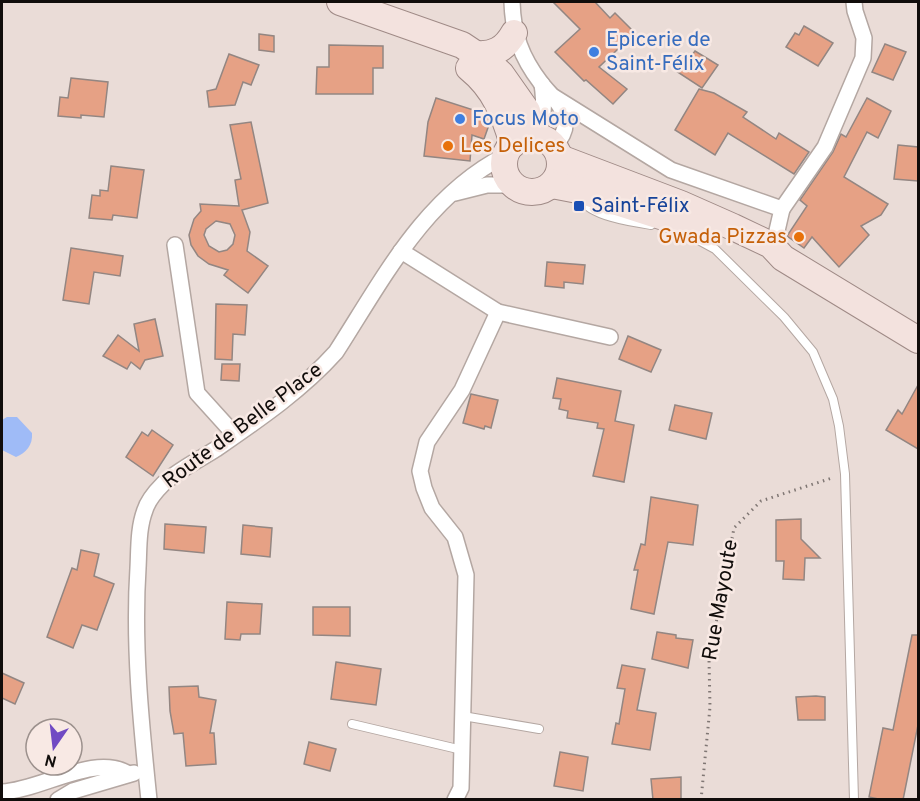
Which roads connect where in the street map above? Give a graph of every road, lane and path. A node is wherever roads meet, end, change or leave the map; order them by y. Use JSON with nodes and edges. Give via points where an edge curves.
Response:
{"nodes":[{"id":1,"x":340,"y":2,"type":"edge"},
{"id":2,"x":512,"y":2,"type":"edge"},
{"id":3,"x":854,"y":2,"type":"edge"},
{"id":4,"x":514,"y":33,"type":"junction"},
{"id":5,"x":440,"y":39,"type":"junction"},
{"id":6,"x":475,"y":54,"type":"junction"},
{"id":7,"x":542,"y":84,"type":"junction"},
{"id":8,"x":554,"y":97,"type":"junction"},
{"id":9,"x":534,"y":146,"type":"junction"},
{"id":10,"x":671,"y":170,"type":"junction"},
{"id":11,"x":514,"y":185,"type":"junction"},
{"id":12,"x":563,"y":187,"type":"junction"},
{"id":13,"x":650,"y":192,"type":"junction"},
{"id":14,"x":449,"y":195,"type":"junction"},
{"id":15,"x":782,"y":209,"type":"junction"},
{"id":16,"x":658,"y":226,"type":"dead end"},
{"id":17,"x":668,"y":227,"type":"dead end"},
{"id":18,"x":175,"y":245,"type":"dead end"},
{"id":19,"x":401,"y":251,"type":"junction"},
{"id":20,"x":777,"y":252,"type":"junction"},
{"id":21,"x":498,"y":312,"type":"junction"},
{"id":22,"x":610,"y":337,"type":"dead end"},
{"id":23,"x":918,"y":340,"type":"edge"},
{"id":24,"x":235,"y":435,"type":"junction"},
{"id":25,"x":845,"y":474,"type":"junction"},
{"id":26,"x":463,"y":716,"type":"junction"},
{"id":27,"x":352,"y":724,"type":"dead end"},
{"id":28,"x":539,"y":729,"type":"dead end"},
{"id":29,"x":462,"y":750,"type":"junction"},
{"id":30,"x":146,"y":770,"type":"junction"},
{"id":31,"x":129,"y":774,"type":"junction"},
{"id":32,"x":2,"y":792,"type":"edge"},
{"id":33,"x":58,"y":800,"type":"edge"},
{"id":34,"x":149,"y":800,"type":"edge"},
{"id":35,"x":455,"y":800,"type":"edge"},
{"id":36,"x":701,"y":800,"type":"edge"},
{"id":37,"x":854,"y":800,"type":"edge"}],
"edges":[{"from":1,"to":5,"type":"main road"},
{"from":2,"to":4,"type":"street"},
{"from":3,"to":15,"type":"street","via":[[864,38],[863,57],[825,147]]},
{"from":4,"to":6,"type":"main road","via":[[508,45],[491,54]]},
{"from":4,"to":7,"type":"street"},
{"from":5,"to":6,"type":"main road","via":[[462,45]]},
{"from":5,"to":9,"type":"main road","via":[[482,78]]},
{"from":6,"to":9,"type":"main road","via":[[501,74],[519,97],[527,111]]},
{"from":7,"to":8,"type":"street"},
{"from":7,"to":9,"type":"street","via":[[545,103]]},
{"from":8,"to":9,"type":"street","via":[[562,109],[565,129]]},
{"from":8,"to":10,"type":"street"},
{"from":9,"to":11,"type":"main road","via":[[505,168]]},
{"from":9,"to":12,"type":"main road","via":[[560,168],[558,177]]},
{"from":9,"to":13,"type":"main road"},
{"from":9,"to":14,"type":"street","name":"Route de Belle Place","via":[[475,173]]},
{"from":10,"to":13,"type":"street"},
{"from":10,"to":15,"type":"street"},
{"from":11,"to":12,"type":"main road","via":[[529,192]]},
{"from":11,"to":14,"type":"street","name":"Route de Belle Place","via":[[487,185]]},
{"from":12,"to":16,"type":"lane","via":[[598,212]]},
{"from":12,"to":20,"type":"main road","via":[[719,234],[762,254]]},
{"from":13,"to":20,"type":"main road"},
{"from":14,"to":19,"type":"street","name":"Route de Belle Place"},
{"from":15,"to":20,"type":"street"},
{"from":17,"to":25,"type":"lane","via":[[715,249],[784,316],[813,352],[832,399]]},
{"from":18,"to":24,"type":"street","via":[[197,393]]},
{"from":19,"to":21,"type":"street"},
{"from":19,"to":24,"type":"street","name":"Route de Belle Place","via":[[327,363]]},
{"from":20,"to":23,"type":"main road"},
{"from":21,"to":22,"type":"street"},
{"from":21,"to":26,"type":"street","via":[[462,390],[427,442],[420,471],[432,508],[455,537],[466,575]]},
{"from":24,"to":30,"type":"street","name":"Route de Belle Place","via":[[165,482],[145,510],[137,585]]},
{"from":25,"to":36,"type":"path","name":"Rue Mayoute","via":[[761,501],[734,528],[709,660],[710,707]]},
{"from":25,"to":37,"type":"lane"},
{"from":26,"to":28,"type":"lane"},
{"from":26,"to":29,"type":"street"},
{"from":27,"to":29,"type":"lane"},
{"from":29,"to":35,"type":"street","via":[[461,788]]},
{"from":30,"to":31,"type":"street"},
{"from":30,"to":34,"type":"street","name":"Route de Belle Place"},
{"from":31,"to":32,"type":"street","via":[[106,766],[89,768],[18,791]]},
{"from":31,"to":33,"type":"street","via":[[73,791]]}]}
